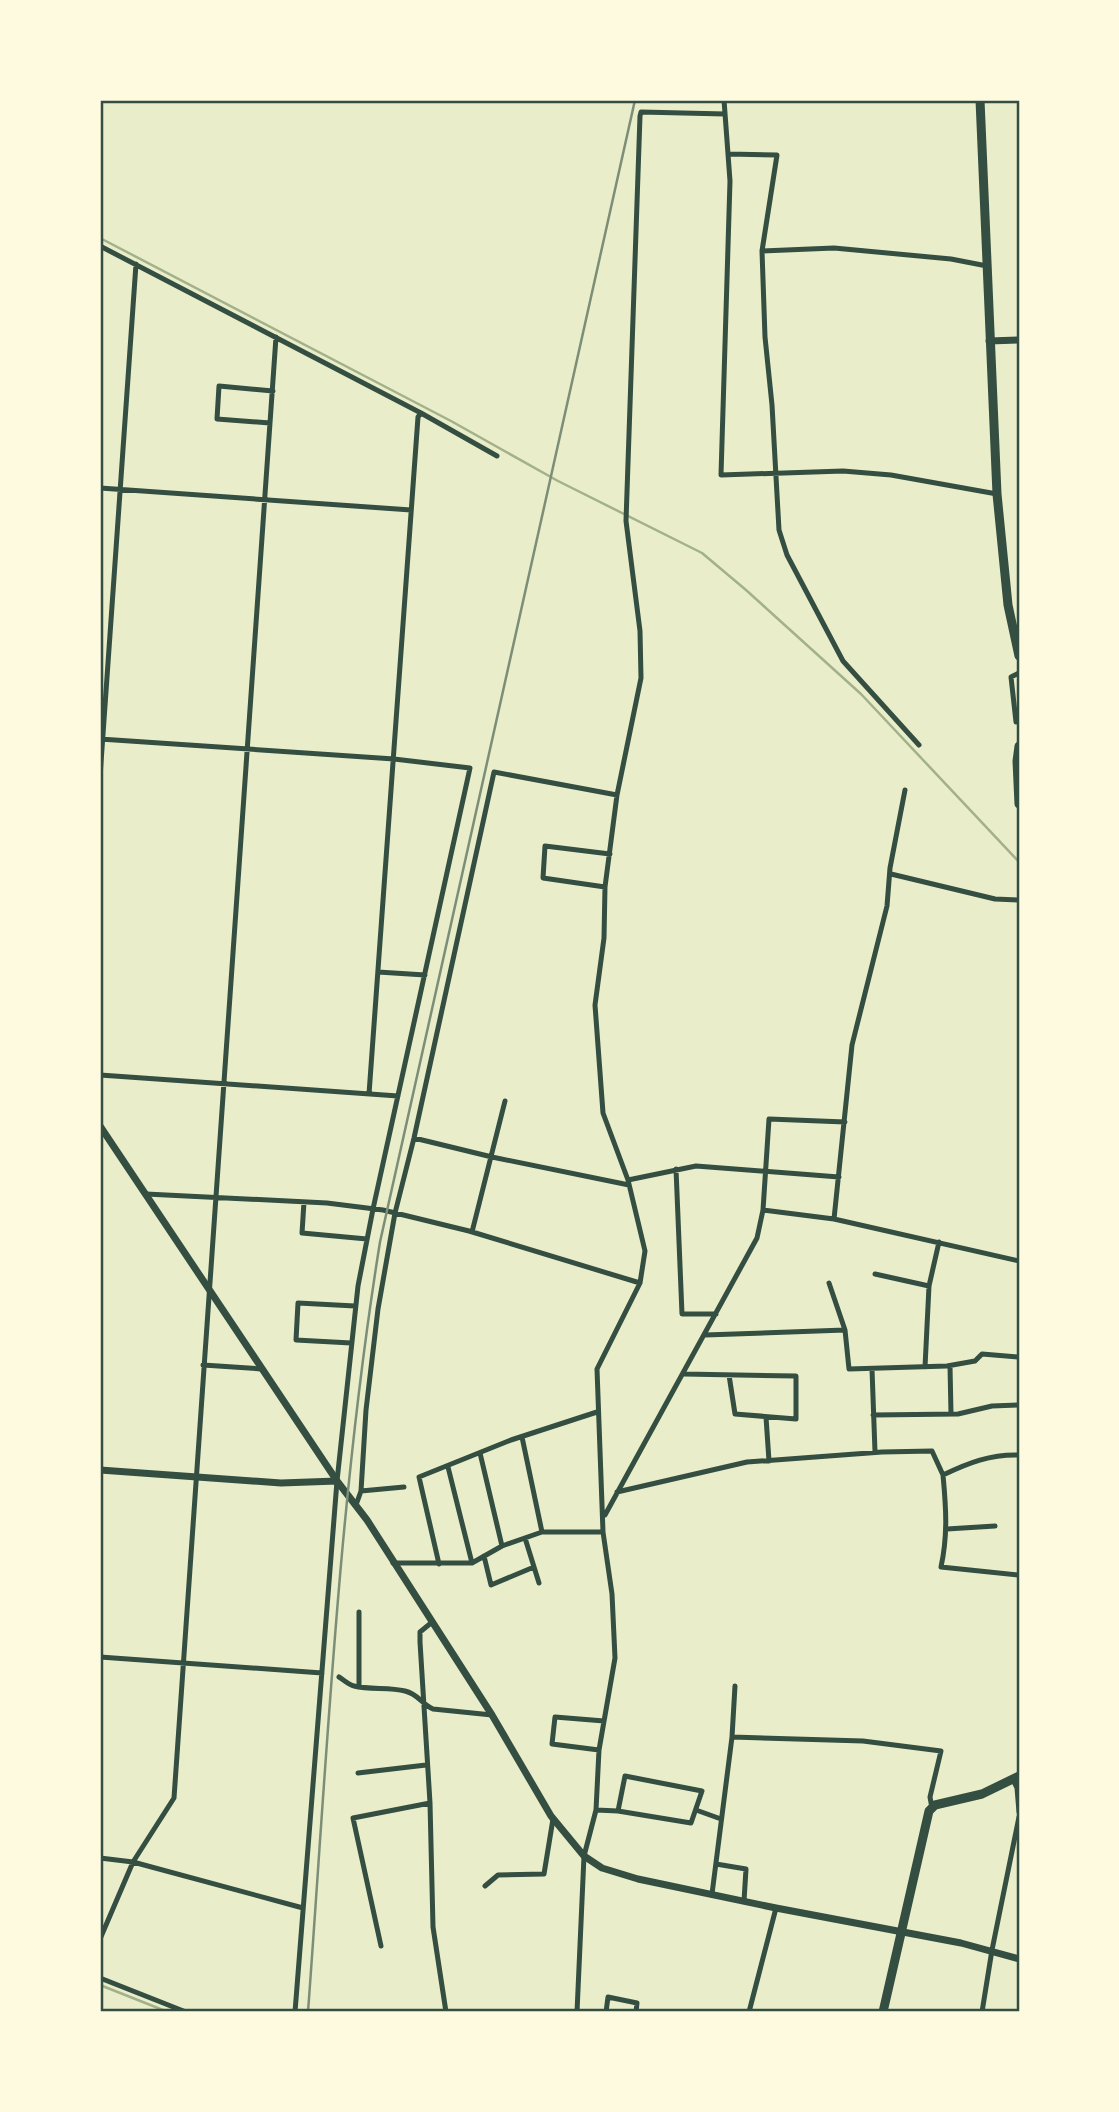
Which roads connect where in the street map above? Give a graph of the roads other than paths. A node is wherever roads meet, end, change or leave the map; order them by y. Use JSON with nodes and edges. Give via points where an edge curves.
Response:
{"nodes":[{"id":1,"x":724,"y":100,"type":"edge"},
{"id":2,"x":980,"y":100,"type":"edge"},
{"id":3,"x":725,"y":114,"type":"junction"},
{"id":4,"x":728,"y":154,"type":"junction"},
{"id":5,"x":100,"y":246,"type":"edge"},
{"id":6,"x":762,"y":251,"type":"junction"},
{"id":7,"x":136,"y":264,"type":"junction"},
{"id":8,"x":987,"y":266,"type":"junction"},
{"id":9,"x":276,"y":337,"type":"junction"},
{"id":10,"x":1019,"y":340,"type":"edge"},
{"id":11,"x":989,"y":341,"type":"junction"},
{"id":12,"x":273,"y":391,"type":"junction"},
{"id":13,"x":421,"y":413,"type":"junction"},
{"id":14,"x":270,"y":423,"type":"junction"},
{"id":15,"x":497,"y":456,"type":"dead end"},
{"id":16,"x":775,"y":472,"type":"junction"},
{"id":17,"x":100,"y":488,"type":"edge"},
{"id":18,"x":121,"y":489,"type":"junction"},
{"id":19,"x":997,"y":494,"type":"junction"},
{"id":20,"x":265,"y":499,"type":"junction"},
{"id":21,"x":411,"y":510,"type":"junction"},
{"id":22,"x":1019,"y":656,"type":"edge"},
{"id":23,"x":1019,"y":673,"type":"edge"},
{"id":24,"x":1016,"y":722,"type":"dead end"},
{"id":25,"x":101,"y":739,"type":"edge"},
{"id":26,"x":919,"y":745,"type":"dead end"},
{"id":27,"x":1019,"y":747,"type":"edge"},
{"id":28,"x":248,"y":750,"type":"junction"},
{"id":29,"x":394,"y":759,"type":"junction"},
{"id":30,"x":100,"y":777,"type":"edge"},
{"id":31,"x":905,"y":790,"type":"dead end"},
{"id":32,"x":617,"y":795,"type":"junction"},
{"id":33,"x":1019,"y":804,"type":"edge"},
{"id":34,"x":610,"y":854,"type":"junction"},
{"id":35,"x":891,"y":874,"type":"junction"},
{"id":36,"x":605,"y":887,"type":"junction"},
{"id":37,"x":1019,"y":901,"type":"edge"},
{"id":38,"x":378,"y":972,"type":"junction"},
{"id":39,"x":425,"y":975,"type":"junction"},
{"id":40,"x":100,"y":1074,"type":"edge"},
{"id":41,"x":225,"y":1084,"type":"junction"},
{"id":42,"x":369,"y":1094,"type":"junction"},
{"id":43,"x":398,"y":1096,"type":"junction"},
{"id":44,"x":505,"y":1101,"type":"dead end"},
{"id":45,"x":845,"y":1122,"type":"junction"},
{"id":46,"x":100,"y":1126,"type":"edge"},
{"id":47,"x":414,"y":1139,"type":"junction"},
{"id":48,"x":492,"y":1157,"type":"junction"},
{"id":49,"x":676,"y":1169,"type":"junction"},
{"id":50,"x":765,"y":1170,"type":"junction"},
{"id":51,"x":839,"y":1177,"type":"junction"},
{"id":52,"x":628,"y":1182,"type":"junction"},
{"id":53,"x":146,"y":1194,"type":"junction"},
{"id":54,"x":216,"y":1199,"type":"junction"},
{"id":55,"x":304,"y":1202,"type":"junction"},
{"id":56,"x":373,"y":1209,"type":"junction"},
{"id":57,"x":762,"y":1209,"type":"junction"},
{"id":58,"x":395,"y":1213,"type":"junction"},
{"id":59,"x":834,"y":1219,"type":"junction"},
{"id":60,"x":472,"y":1232,"type":"junction"},
{"id":61,"x":367,"y":1239,"type":"junction"},
{"id":62,"x":939,"y":1242,"type":"junction"},
{"id":63,"x":1019,"y":1261,"type":"edge"},
{"id":64,"x":876,"y":1274,"type":"dead end"},
{"id":65,"x":640,"y":1283,"type":"junction"},
{"id":66,"x":830,"y":1283,"type":"dead end"},
{"id":67,"x":929,"y":1286,"type":"junction"},
{"id":68,"x":209,"y":1288,"type":"junction"},
{"id":69,"x":355,"y":1306,"type":"junction"},
{"id":70,"x":716,"y":1314,"type":"junction"},
{"id":71,"x":845,"y":1330,"type":"junction"},
{"id":72,"x":705,"y":1335,"type":"junction"},
{"id":73,"x":351,"y":1343,"type":"junction"},
{"id":74,"x":1019,"y":1357,"type":"edge"},
{"id":75,"x":204,"y":1365,"type":"junction"},
{"id":76,"x":950,"y":1366,"type":"junction"},
{"id":77,"x":925,"y":1367,"type":"junction"},
{"id":78,"x":262,"y":1368,"type":"junction"},
{"id":79,"x":872,"y":1369,"type":"junction"},
{"id":80,"x":684,"y":1374,"type":"junction"},
{"id":81,"x":729,"y":1375,"type":"junction"},
{"id":82,"x":1019,"y":1405,"type":"edge"},
{"id":83,"x":597,"y":1412,"type":"junction"},
{"id":84,"x":951,"y":1414,"type":"junction"},
{"id":85,"x":873,"y":1415,"type":"junction"},
{"id":86,"x":766,"y":1417,"type":"junction"},
{"id":87,"x":522,"y":1437,"type":"junction"},
{"id":88,"x":875,"y":1452,"type":"junction"},
{"id":89,"x":480,"y":1453,"type":"junction"},
{"id":90,"x":1019,"y":1455,"type":"edge"},
{"id":91,"x":769,"y":1461,"type":"junction"},
{"id":92,"x":448,"y":1466,"type":"junction"},
{"id":93,"x":100,"y":1470,"type":"edge"},
{"id":94,"x":943,"y":1475,"type":"junction"},
{"id":95,"x":196,"y":1476,"type":"junction"},
{"id":96,"x":337,"y":1480,"type":"junction"},
{"id":97,"x":404,"y":1487,"type":"dead end"},
{"id":98,"x":360,"y":1491,"type":"junction"},
{"id":99,"x":617,"y":1492,"type":"junction"},
{"id":100,"x":356,"y":1504,"type":"junction"},
{"id":101,"x":604,"y":1518,"type":"junction"},
{"id":102,"x":995,"y":1527,"type":"dead end"},
{"id":103,"x":947,"y":1529,"type":"junction"},
{"id":104,"x":542,"y":1532,"type":"junction"},
{"id":105,"x":603,"y":1532,"type":"junction"},
{"id":106,"x":525,"y":1538,"type":"junction"},
{"id":107,"x":502,"y":1546,"type":"junction"},
{"id":108,"x":484,"y":1556,"type":"junction"},
{"id":109,"x":393,"y":1563,"type":"junction"},
{"id":110,"x":472,"y":1563,"type":"junction"},
{"id":111,"x":439,"y":1564,"type":"junction"},
{"id":112,"x":534,"y":1567,"type":"junction"},
{"id":113,"x":1019,"y":1575,"type":"edge"},
{"id":114,"x":539,"y":1583,"type":"dead end"},
{"id":115,"x":359,"y":1612,"type":"dead end"},
{"id":116,"x":431,"y":1623,"type":"junction"},
{"id":117,"x":100,"y":1657,"type":"edge"},
{"id":118,"x":183,"y":1663,"type":"junction"},
{"id":119,"x":322,"y":1673,"type":"junction"},
{"id":120,"x":339,"y":1677,"type":"dead end"},
{"id":121,"x":359,"y":1686,"type":"junction"},
{"id":122,"x":735,"y":1686,"type":"dead end"},
{"id":123,"x":425,"y":1706,"type":"junction"},
{"id":124,"x":492,"y":1715,"type":"junction"},
{"id":125,"x":604,"y":1721,"type":"junction"},
{"id":126,"x":732,"y":1737,"type":"junction"},
{"id":127,"x":599,"y":1750,"type":"junction"},
{"id":128,"x":426,"y":1765,"type":"junction"},
{"id":129,"x":358,"y":1773,"type":"dead end"},
{"id":130,"x":1016,"y":1778,"type":"edge"},
{"id":131,"x":430,"y":1803,"type":"junction"},
{"id":132,"x":932,"y":1808,"type":"junction"},
{"id":133,"x":596,"y":1810,"type":"junction"},
{"id":134,"x":696,"y":1810,"type":"junction"},
{"id":135,"x":618,"y":1811,"type":"junction"},
{"id":136,"x":1019,"y":1814,"type":"edge"},
{"id":137,"x":553,"y":1819,"type":"junction"},
{"id":138,"x":721,"y":1819,"type":"junction"},
{"id":139,"x":584,"y":1856,"type":"junction"},
{"id":140,"x":100,"y":1858,"type":"edge"},
{"id":141,"x":133,"y":1862,"type":"junction"},
{"id":142,"x":716,"y":1864,"type":"junction"},
{"id":143,"x":485,"y":1886,"type":"dead end"},
{"id":144,"x":712,"y":1894,"type":"junction"},
{"id":145,"x":744,"y":1901,"type":"junction"},
{"id":146,"x":303,"y":1908,"type":"junction"},
{"id":147,"x":776,"y":1908,"type":"junction"},
{"id":148,"x":902,"y":1932,"type":"junction"},
{"id":149,"x":100,"y":1939,"type":"edge"},
{"id":150,"x":381,"y":1946,"type":"dead end"},
{"id":151,"x":992,"y":1950,"type":"junction"},
{"id":152,"x":1019,"y":1959,"type":"edge"},
{"id":153,"x":100,"y":1978,"type":"edge"},
{"id":154,"x":186,"y":2012,"type":"edge"},
{"id":155,"x":295,"y":2012,"type":"edge"},
{"id":156,"x":446,"y":2012,"type":"edge"},
{"id":157,"x":577,"y":2012,"type":"edge"},
{"id":158,"x":606,"y":2012,"type":"edge"},
{"id":159,"x":636,"y":2012,"type":"edge"},
{"id":160,"x":749,"y":2012,"type":"edge"},
{"id":161,"x":883,"y":2012,"type":"edge"},
{"id":162,"x":982,"y":2012,"type":"edge"}],
"edges":[{"from":1,"to":3,"type":"street"},
{"from":2,"to":8,"type":"main road"},
{"from":3,"to":4,"type":"street"},
{"from":3,"to":32,"type":"street","via":[[641,112],[626,512],[641,678]]},
{"from":4,"to":6,"type":"street","via":[[777,155]]},
{"from":4,"to":16,"type":"street","via":[[721,474]]},
{"from":5,"to":7,"type":"street"},
{"from":6,"to":8,"type":"street","via":[[834,248]]},
{"from":6,"to":16,"type":"street"},
{"from":7,"to":9,"type":"street"},
{"from":7,"to":18,"type":"street"},
{"from":8,"to":11,"type":"main road"},
{"from":9,"to":12,"type":"street"},
{"from":9,"to":13,"type":"street"},
{"from":10,"to":11,"type":"street"},
{"from":11,"to":19,"type":"main road"},
{"from":12,"to":14,"type":"street"},
{"from":12,"to":14,"type":"street","via":[[219,386],[217,419]]},
{"from":13,"to":15,"type":"street"},
{"from":13,"to":21,"type":"street"},
{"from":14,"to":20,"type":"street"},
{"from":16,"to":19,"type":"street","via":[[891,474]]},
{"from":16,"to":26,"type":"street","via":[[779,530],[787,555],[843,661]]},
{"from":17,"to":18,"type":"street"},
{"from":18,"to":20,"type":"street"},
{"from":18,"to":25,"type":"street"},
{"from":19,"to":22,"type":"main road","via":[[1007,605]]},
{"from":20,"to":21,"type":"street"},
{"from":20,"to":28,"type":"street"},
{"from":21,"to":29,"type":"street"},
{"from":23,"to":24,"type":"street","via":[[1011,677]]},
{"from":25,"to":28,"type":"street"},
{"from":25,"to":30,"type":"street"},
{"from":27,"to":33,"type":"main road"},
{"from":28,"to":29,"type":"street"},
{"from":28,"to":41,"type":"street"},
{"from":29,"to":38,"type":"street"},
{"from":29,"to":39,"type":"street","via":[[470,768]]},
{"from":31,"to":35,"type":"street"},
{"from":32,"to":34,"type":"street"},
{"from":32,"to":47,"type":"street","via":[[494,772]]},
{"from":34,"to":36,"type":"street"},
{"from":34,"to":36,"type":"street","via":[[545,846],[542,877]]},
{"from":35,"to":37,"type":"street"},
{"from":35,"to":45,"type":"street","via":[[852,1045]]},
{"from":36,"to":52,"type":"street","via":[[595,1005],[601,1098]]},
{"from":38,"to":39,"type":"street"},
{"from":38,"to":42,"type":"street"},
{"from":39,"to":43,"type":"street"},
{"from":40,"to":41,"type":"street"},
{"from":41,"to":42,"type":"street"},
{"from":41,"to":54,"type":"street"},
{"from":42,"to":43,"type":"street"},
{"from":43,"to":56,"type":"street"},
{"from":44,"to":48,"type":"street"},
{"from":45,"to":50,"type":"street","via":[[769,1119]]},
{"from":45,"to":51,"type":"street"},
{"from":46,"to":53,"type":"street"},
{"from":47,"to":48,"type":"street"},
{"from":47,"to":58,"type":"street"},
{"from":48,"to":52,"type":"street"},
{"from":48,"to":60,"type":"street"},
{"from":49,"to":50,"type":"street"},
{"from":49,"to":52,"type":"street"},
{"from":49,"to":70,"type":"street","via":[[681,1314]]},
{"from":50,"to":51,"type":"street"},
{"from":50,"to":57,"type":"street"},
{"from":51,"to":59,"type":"street"},
{"from":52,"to":65,"type":"street","via":[[645,1251]]},
{"from":53,"to":54,"type":"street"},
{"from":53,"to":68,"type":"street"},
{"from":54,"to":55,"type":"street"},
{"from":54,"to":68,"type":"street"},
{"from":55,"to":56,"type":"street"},
{"from":55,"to":61,"type":"street","via":[[302,1233]]},
{"from":56,"to":58,"type":"street"},
{"from":56,"to":61,"type":"street"},
{"from":57,"to":59,"type":"street"},
{"from":57,"to":70,"type":"street","via":[[757,1238]]},
{"from":58,"to":60,"type":"street"},
{"from":58,"to":98,"type":"street","via":[[375,1334]]},
{"from":59,"to":62,"type":"street"},
{"from":60,"to":65,"type":"street"},
{"from":61,"to":69,"type":"street"},
{"from":62,"to":63,"type":"street"},
{"from":62,"to":67,"type":"street"},
{"from":64,"to":67,"type":"street"},
{"from":65,"to":83,"type":"street","via":[[597,1370]]},
{"from":66,"to":71,"type":"street"},
{"from":67,"to":77,"type":"street"},
{"from":68,"to":75,"type":"street"},
{"from":68,"to":78,"type":"street"},
{"from":69,"to":73,"type":"street"},
{"from":69,"to":73,"type":"street","via":[[298,1303],[296,1340]]},
{"from":70,"to":72,"type":"street"},
{"from":71,"to":72,"type":"street"},
{"from":71,"to":79,"type":"street","via":[[849,1370]]},
{"from":72,"to":80,"type":"street"},
{"from":73,"to":96,"type":"street"},
{"from":74,"to":76,"type":"street","via":[[982,1354],[975,1361]]},
{"from":75,"to":78,"type":"street"},
{"from":75,"to":95,"type":"street"},
{"from":76,"to":77,"type":"street"},
{"from":76,"to":84,"type":"street"},
{"from":77,"to":79,"type":"street"},
{"from":78,"to":96,"type":"street"},
{"from":79,"to":85,"type":"street"},
{"from":80,"to":81,"type":"street"},
{"from":80,"to":99,"type":"street"},
{"from":81,"to":86,"type":"street","via":[[735,1414]]},
{"from":81,"to":86,"type":"street","via":[[796,1376],[796,1419]]},
{"from":82,"to":84,"type":"street"},
{"from":83,"to":87,"type":"street"},
{"from":83,"to":101,"type":"street"},
{"from":84,"to":85,"type":"street"},
{"from":85,"to":88,"type":"street"},
{"from":86,"to":91,"type":"street"},
{"from":87,"to":89,"type":"street"},
{"from":87,"to":104,"type":"street"},
{"from":88,"to":91,"type":"street"},
{"from":88,"to":94,"type":"street","via":[[932,1451]]},
{"from":89,"to":92,"type":"street"},
{"from":89,"to":107,"type":"street"},
{"from":90,"to":94,"type":"street","via":[[971,1462]]},
{"from":91,"to":99,"type":"street"},
{"from":92,"to":110,"type":"street"},
{"from":92,"to":111,"type":"street","via":[[419,1477]]},
{"from":93,"to":95,"type":"street"},
{"from":94,"to":103,"type":"street"},
{"from":95,"to":96,"type":"street","via":[[281,1483]]},
{"from":95,"to":118,"type":"street"},
{"from":96,"to":100,"type":"street"},
{"from":96,"to":119,"type":"street"},
{"from":97,"to":98,"type":"street"},
{"from":98,"to":100,"type":"street"},
{"from":99,"to":101,"type":"street"},
{"from":100,"to":109,"type":"street"},
{"from":101,"to":105,"type":"street"},
{"from":102,"to":103,"type":"street"},
{"from":103,"to":113,"type":"street","via":[[941,1567]]},
{"from":104,"to":105,"type":"street"},
{"from":104,"to":106,"type":"street"},
{"from":105,"to":125,"type":"street","via":[[612,1594],[614,1658]]},
{"from":106,"to":107,"type":"street"},
{"from":106,"to":112,"type":"street"},
{"from":107,"to":108,"type":"street"},
{"from":108,"to":110,"type":"street"},
{"from":108,"to":112,"type":"street","via":[[491,1585]]},
{"from":109,"to":111,"type":"street"},
{"from":109,"to":116,"type":"street"},
{"from":110,"to":111,"type":"street"},
{"from":112,"to":114,"type":"street"},
{"from":115,"to":121,"type":"street"},
{"from":116,"to":123,"type":"street","via":[[420,1632]]},
{"from":116,"to":124,"type":"street"},
{"from":117,"to":118,"type":"street"},
{"from":118,"to":119,"type":"street"},
{"from":118,"to":141,"type":"street","via":[[174,1798]]},
{"from":119,"to":146,"type":"street"},
{"from":120,"to":121,"type":"street"},
{"from":121,"to":123,"type":"street","via":[[404,1690],[420,1697]]},
{"from":122,"to":126,"type":"street"},
{"from":123,"to":124,"type":"street"},
{"from":123,"to":128,"type":"street"},
{"from":124,"to":137,"type":"street"},
{"from":125,"to":127,"type":"street"},
{"from":125,"to":127,"type":"street","via":[[555,1717],[552,1744]]},
{"from":126,"to":132,"type":"street","via":[[863,1741],[941,1751],[930,1797]]},
{"from":126,"to":138,"type":"street"},
{"from":127,"to":133,"type":"street"},
{"from":128,"to":129,"type":"street"},
{"from":128,"to":131,"type":"street"},
{"from":130,"to":132,"type":"main road","via":[[982,1794]]},
{"from":130,"to":136,"type":"street"},
{"from":131,"to":150,"type":"street","via":[[353,1818]]},
{"from":131,"to":156,"type":"street","via":[[433,1927]]},
{"from":132,"to":148,"type":"main road"},
{"from":133,"to":135,"type":"street"},
{"from":133,"to":139,"type":"street"},
{"from":134,"to":135,"type":"street","via":[[691,1823]]},
{"from":134,"to":135,"type":"street","via":[[702,1791],[625,1776]]},
{"from":134,"to":138,"type":"street"},
{"from":136,"to":151,"type":"street"},
{"from":137,"to":139,"type":"street"},
{"from":137,"to":143,"type":"street","via":[[544,1874],[498,1875]]},
{"from":138,"to":142,"type":"street"},
{"from":139,"to":144,"type":"street","via":[[602,1868],[638,1879]]},
{"from":139,"to":157,"type":"street"},
{"from":140,"to":141,"type":"street"},
{"from":141,"to":146,"type":"street"},
{"from":141,"to":149,"type":"street"},
{"from":142,"to":144,"type":"street"},
{"from":142,"to":145,"type":"street","via":[[746,1869]]},
{"from":144,"to":145,"type":"street"},
{"from":145,"to":147,"type":"street"},
{"from":146,"to":155,"type":"street"},
{"from":147,"to":148,"type":"street"},
{"from":147,"to":160,"type":"street"},
{"from":148,"to":151,"type":"street"},
{"from":148,"to":161,"type":"main road"},
{"from":151,"to":152,"type":"street"},
{"from":151,"to":162,"type":"street"},
{"from":153,"to":154,"type":"street"},
{"from":158,"to":159,"type":"street","via":[[608,1997],[637,2003]]}]}
